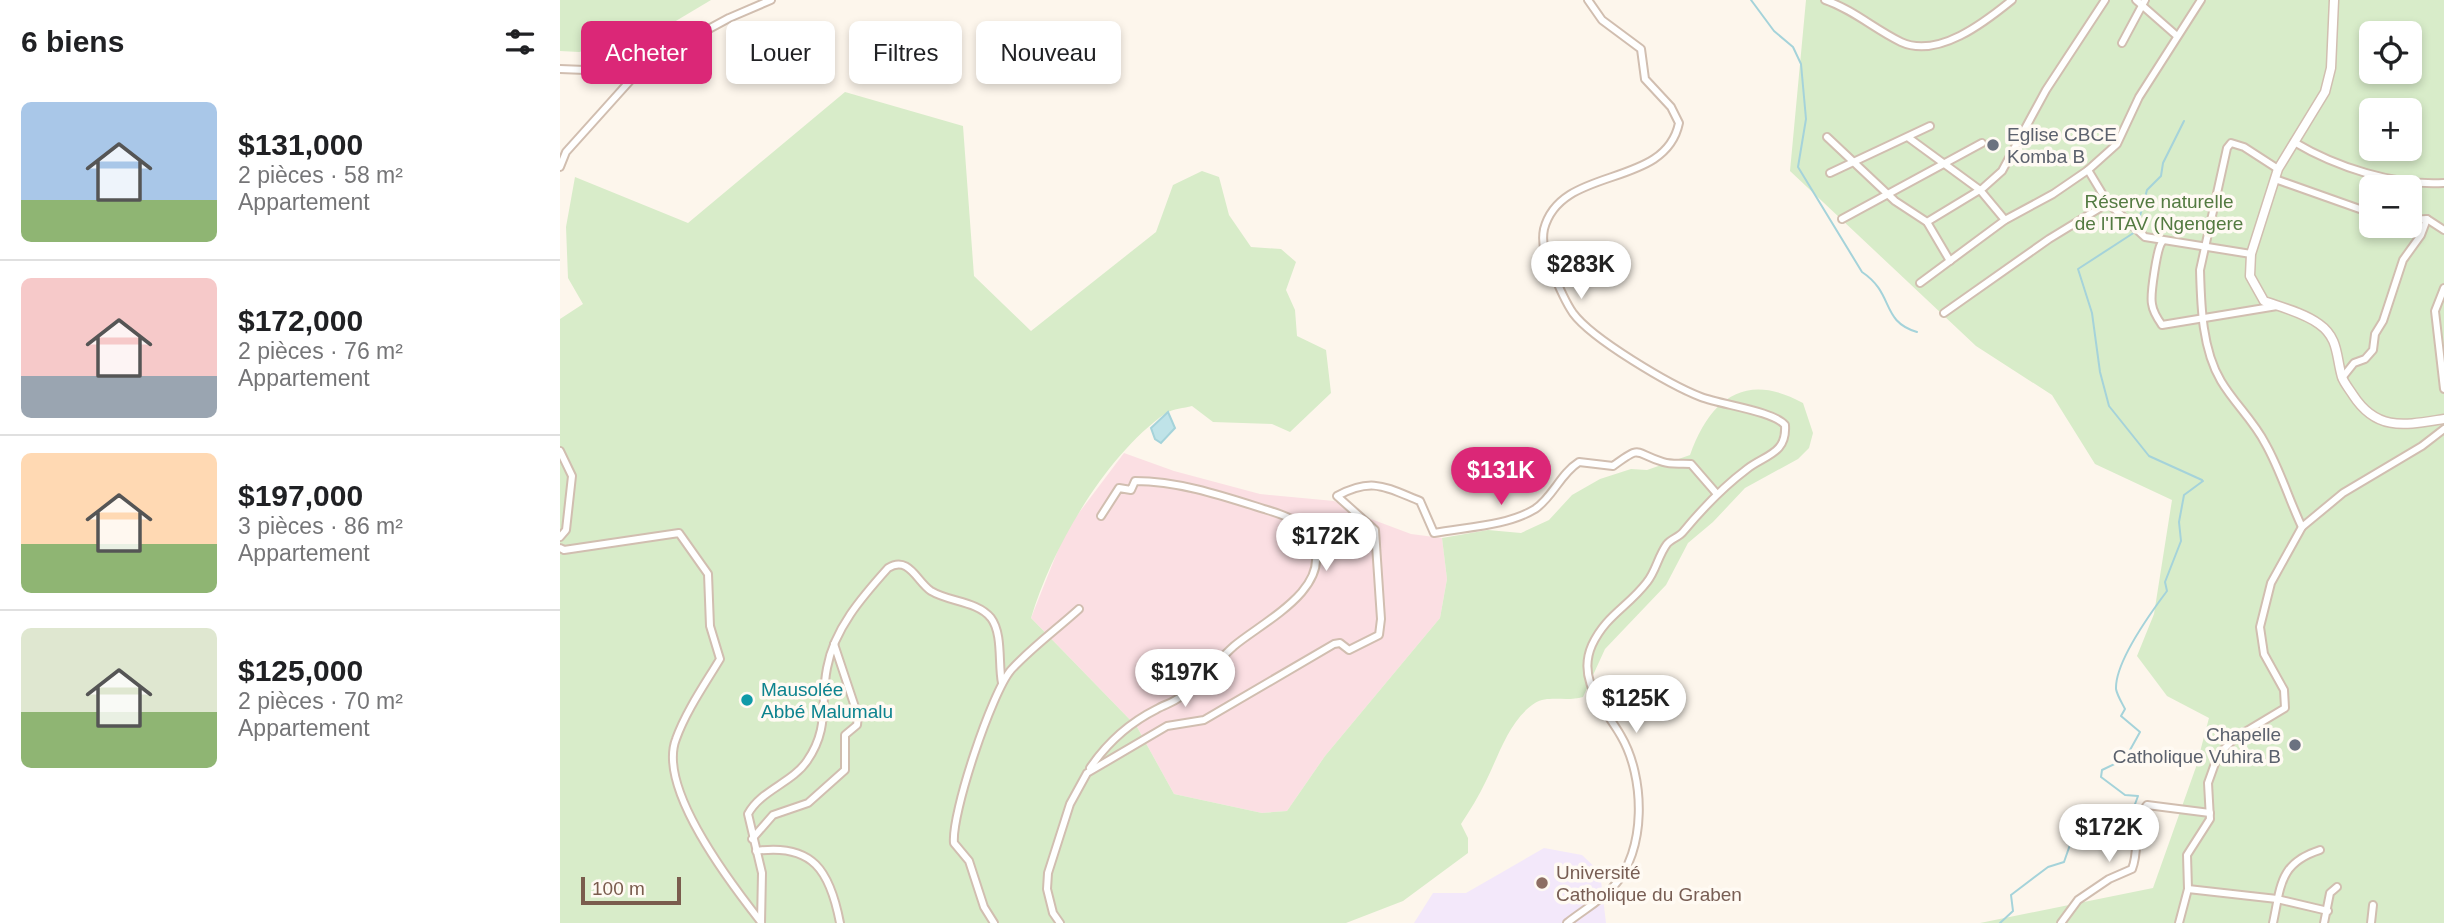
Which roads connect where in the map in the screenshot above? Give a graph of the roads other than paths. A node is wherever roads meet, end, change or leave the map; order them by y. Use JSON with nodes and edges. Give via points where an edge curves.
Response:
{"nodes":[{"id":1,"x":771,"y":0,"type":"edge"},
{"id":2,"x":1588,"y":0,"type":"edge"},
{"id":3,"x":1825,"y":0,"type":"edge"},
{"id":4,"x":2012,"y":0,"type":"edge"},
{"id":5,"x":2105,"y":0,"type":"edge"},
{"id":6,"x":2201,"y":0,"type":"edge"},
{"id":7,"x":2333,"y":0,"type":"edge"},
{"id":8,"x":2141,"y":2,"type":"edge"},
{"id":9,"x":712,"y":28,"type":"edge"},
{"id":10,"x":2178,"y":36,"type":"junction"},
{"id":11,"x":2122,"y":43,"type":"dead end"},
{"id":12,"x":560,"y":69,"type":"edge"},
{"id":13,"x":581,"y":70,"type":"edge"},
{"id":14,"x":626,"y":84,"type":"edge"},
{"id":15,"x":1930,"y":126,"type":"dead end"},
{"id":16,"x":1827,"y":137,"type":"dead end"},
{"id":17,"x":1909,"y":138,"type":"junction"},
{"id":18,"x":2294,"y":142,"type":"junction"},
{"id":19,"x":1982,"y":143,"type":"dead end"},
{"id":20,"x":1854,"y":164,"type":"junction"},
{"id":21,"x":1944,"y":166,"type":"junction"},
{"id":22,"x":560,"y":167,"type":"edge"},
{"id":23,"x":2278,"y":169,"type":"junction"},
{"id":24,"x":2088,"y":170,"type":"junction"},
{"id":25,"x":1830,"y":173,"type":"dead end"},
{"id":26,"x":2275,"y":179,"type":"junction"},
{"id":27,"x":2444,"y":183,"type":"edge"},
{"id":28,"x":1980,"y":190,"type":"junction"},
{"id":29,"x":1891,"y":194,"type":"junction"},
{"id":30,"x":2108,"y":203,"type":"junction"},
{"id":31,"x":2359,"y":208,"type":"edge"},
{"id":32,"x":1842,"y":219,"type":"dead end"},
{"id":33,"x":2422,"y":219,"type":"edge"},
{"id":34,"x":2427,"y":219,"type":"junction"},
{"id":35,"x":2005,"y":220,"type":"junction"},
{"id":36,"x":1927,"y":222,"type":"junction"},
{"id":37,"x":2444,"y":230,"type":"edge"},
{"id":38,"x":2162,"y":242,"type":"junction"},
{"id":39,"x":2206,"y":247,"type":"junction"},
{"id":40,"x":2251,"y":254,"type":"junction"},
{"id":41,"x":1950,"y":261,"type":"junction"},
{"id":42,"x":1920,"y":283,"type":"dead end"},
{"id":43,"x":2444,"y":288,"type":"edge"},
{"id":44,"x":2277,"y":306,"type":"junction"},
{"id":45,"x":1944,"y":313,"type":"dead end"},
{"id":46,"x":2203,"y":316,"type":"junction"},
{"id":47,"x":2342,"y":378,"type":"junction"},
{"id":48,"x":2444,"y":389,"type":"edge"},
{"id":49,"x":2444,"y":419,"type":"edge"},
{"id":50,"x":2444,"y":429,"type":"edge"},
{"id":51,"x":560,"y":451,"type":"edge"},
{"id":52,"x":1717,"y":495,"type":"junction"},
{"id":53,"x":1101,"y":516,"type":"dead end"},
{"id":54,"x":2302,"y":527,"type":"junction"},
{"id":55,"x":560,"y":537,"type":"edge"},
{"id":56,"x":560,"y":548,"type":"edge"},
{"id":57,"x":1079,"y":609,"type":"dead end"},
{"id":58,"x":834,"y":642,"type":"junction"},
{"id":59,"x":1002,"y":683,"type":"junction"},
{"id":60,"x":1087,"y":773,"type":"junction"},
{"id":61,"x":2210,"y":813,"type":"junction"},
{"id":62,"x":752,"y":839,"type":"junction"},
{"id":63,"x":2320,"y":850,"type":"dead end"},
{"id":64,"x":756,"y":851,"type":"junction"},
{"id":65,"x":2337,"y":887,"type":"dead end"},
{"id":66,"x":2188,"y":889,"type":"junction"},
{"id":67,"x":2277,"y":899,"type":"junction"},
{"id":68,"x":2373,"y":905,"type":"dead end"},
{"id":69,"x":2328,"y":911,"type":"junction"},
{"id":70,"x":761,"y":923,"type":"edge"},
{"id":71,"x":840,"y":923,"type":"edge"},
{"id":72,"x":994,"y":923,"type":"edge"},
{"id":73,"x":1060,"y":923,"type":"edge"},
{"id":74,"x":1567,"y":923,"type":"edge"},
{"id":75,"x":2061,"y":923,"type":"edge"},
{"id":76,"x":2179,"y":923,"type":"edge"},
{"id":77,"x":2273,"y":923,"type":"edge"},
{"id":78,"x":2324,"y":923,"type":"edge"},
{"id":79,"x":2371,"y":923,"type":"edge"}],
"edges":[{"from":1,"to":9,"type":"street"},
{"from":2,"to":52,"type":"street","via":[[1602,20],[1641,49],[1645,79],[1675,113],[1678,127],[1653,160],[1588,186],[1557,205],[1543,235],[1546,257],[1574,315],[1607,342],[1682,388],[1734,408],[1772,415],[1785,425],[1783,442],[1773,456],[1755,463]]},
{"from":3,"to":4,"type":"street","via":[[1849,8],[1901,42],[1924,47],[1958,36]]},
{"from":5,"to":28,"type":"street","via":[[2046,90],[2002,171]]},
{"from":6,"to":10,"type":"street"},
{"from":7,"to":18,"type":"street","via":[[2332,68],[2325,92]]},
{"from":8,"to":10,"type":"street"},
{"from":8,"to":11,"type":"street"},
{"from":10,"to":24,"type":"street","via":[[2139,97],[2117,145]]},
{"from":12,"to":13,"type":"street"},
{"from":14,"to":22,"type":"street","via":[[566,152]]},
{"from":15,"to":17,"type":"street"},
{"from":16,"to":20,"type":"street"},
{"from":17,"to":20,"type":"street"},
{"from":17,"to":21,"type":"street"},
{"from":18,"to":23,"type":"street"},
{"from":18,"to":27,"type":"street","via":[[2326,161],[2405,181]]},
{"from":19,"to":21,"type":"street"},
{"from":20,"to":25,"type":"street"},
{"from":20,"to":29,"type":"street"},
{"from":21,"to":28,"type":"street"},
{"from":21,"to":29,"type":"street"},
{"from":23,"to":26,"type":"street"},
{"from":23,"to":39,"type":"street","via":[[2244,147],[2230,145]]},
{"from":24,"to":30,"type":"street"},
{"from":24,"to":35,"type":"street"},
{"from":26,"to":31,"type":"street"},
{"from":26,"to":40,"type":"street"},
{"from":28,"to":35,"type":"street"},
{"from":28,"to":36,"type":"street"},
{"from":29,"to":32,"type":"street"},
{"from":29,"to":36,"type":"street"},
{"from":30,"to":38,"type":"street","via":[[2136,231]]},
{"from":30,"to":45,"type":"street"},
{"from":33,"to":34,"type":"street"},
{"from":34,"to":37,"type":"street"},
{"from":34,"to":47,"type":"street","via":[[2403,260],[2373,350]]},
{"from":35,"to":41,"type":"street"},
{"from":36,"to":41,"type":"street"},
{"from":38,"to":39,"type":"street"},
{"from":38,"to":46,"type":"street","via":[[2157,249],[2151,301],[2154,313],[2162,325]]},
{"from":39,"to":40,"type":"street"},
{"from":39,"to":46,"type":"street","via":[[2200,270]]},
{"from":40,"to":44,"type":"street","via":[[2250,276],[2264,302]]},
{"from":41,"to":42,"type":"street"},
{"from":43,"to":48,"type":"street","via":[[2435,311]]},
{"from":44,"to":46,"type":"street","via":[[2231,316]]},
{"from":44,"to":47,"type":"street","via":[[2327,332],[2338,348]]},
{"from":46,"to":54,"type":"street","via":[[2207,344],[2221,381],[2267,445]]},
{"from":47,"to":49,"type":"street","via":[[2365,412],[2378,421],[2412,424]]},
{"from":50,"to":54,"type":"street","via":[[2343,493]]},
{"from":51,"to":55,"type":"street","via":[[572,476],[566,530]]},
{"from":52,"to":60,"type":"street","via":[[1691,464],[1662,462],[1635,451],[1613,467],[1579,462],[1535,509],[1517,518],[1434,533],[1420,500],[1385,487],[1360,484],[1336,495],[1375,530],[1379,635],[1349,650],[1334,644],[1204,720],[1167,726]]},
{"from":52,"to":74,"type":"street","via":[[1682,534],[1667,543],[1646,584],[1606,621],[1591,649],[1587,662],[1591,685],[1629,754],[1638,821],[1629,860],[1613,887]]},
{"from":53,"to":60,"type":"street","via":[[1119,488],[1131,490],[1135,481],[1155,481],[1291,516],[1308,532],[1316,551],[1306,587],[1276,617],[1236,644],[1179,698],[1121,733]]},
{"from":54,"to":61,"type":"street","via":[[2271,583],[2260,627],[2264,654],[2284,690],[2285,708],[2235,738],[2218,754],[2208,783]]},
{"from":56,"to":70,"type":"street","via":[[679,533],[708,574],[710,626],[720,659],[675,740],[672,768],[693,824]]},
{"from":57,"to":59,"type":"street"},
{"from":58,"to":59,"type":"street","via":[[880,577],[893,565],[900,565],[919,576],[933,592],[991,618]]},
{"from":58,"to":62,"type":"street","via":[[822,730],[807,762],[754,804],[747,821]]},
{"from":58,"to":62,"type":"street","via":[[857,705],[857,725],[845,735],[845,771],[808,803],[773,815]]},
{"from":59,"to":72,"type":"street","via":[[973,762],[954,836]]},
{"from":60,"to":73,"type":"street","via":[[1070,804],[1050,865],[1047,889]]},
{"from":61,"to":66,"type":"street","via":[[2187,855]]},
{"from":61,"to":75,"type":"street","via":[[2147,805],[2136,826],[2132,869],[2109,878],[2078,900]]},
{"from":62,"to":64,"type":"street"},
{"from":63,"to":67,"type":"street","via":[[2293,862]]},
{"from":64,"to":70,"type":"street","via":[[764,888]]},
{"from":64,"to":71,"type":"street","via":[[778,848],[807,855],[830,888]]},
{"from":65,"to":69,"type":"street","via":[[2330,893]]},
{"from":66,"to":67,"type":"street"},
{"from":66,"to":76,"type":"street"},
{"from":67,"to":69,"type":"street"},
{"from":67,"to":77,"type":"street"},
{"from":68,"to":79,"type":"street"},
{"from":69,"to":78,"type":"street"}]}
